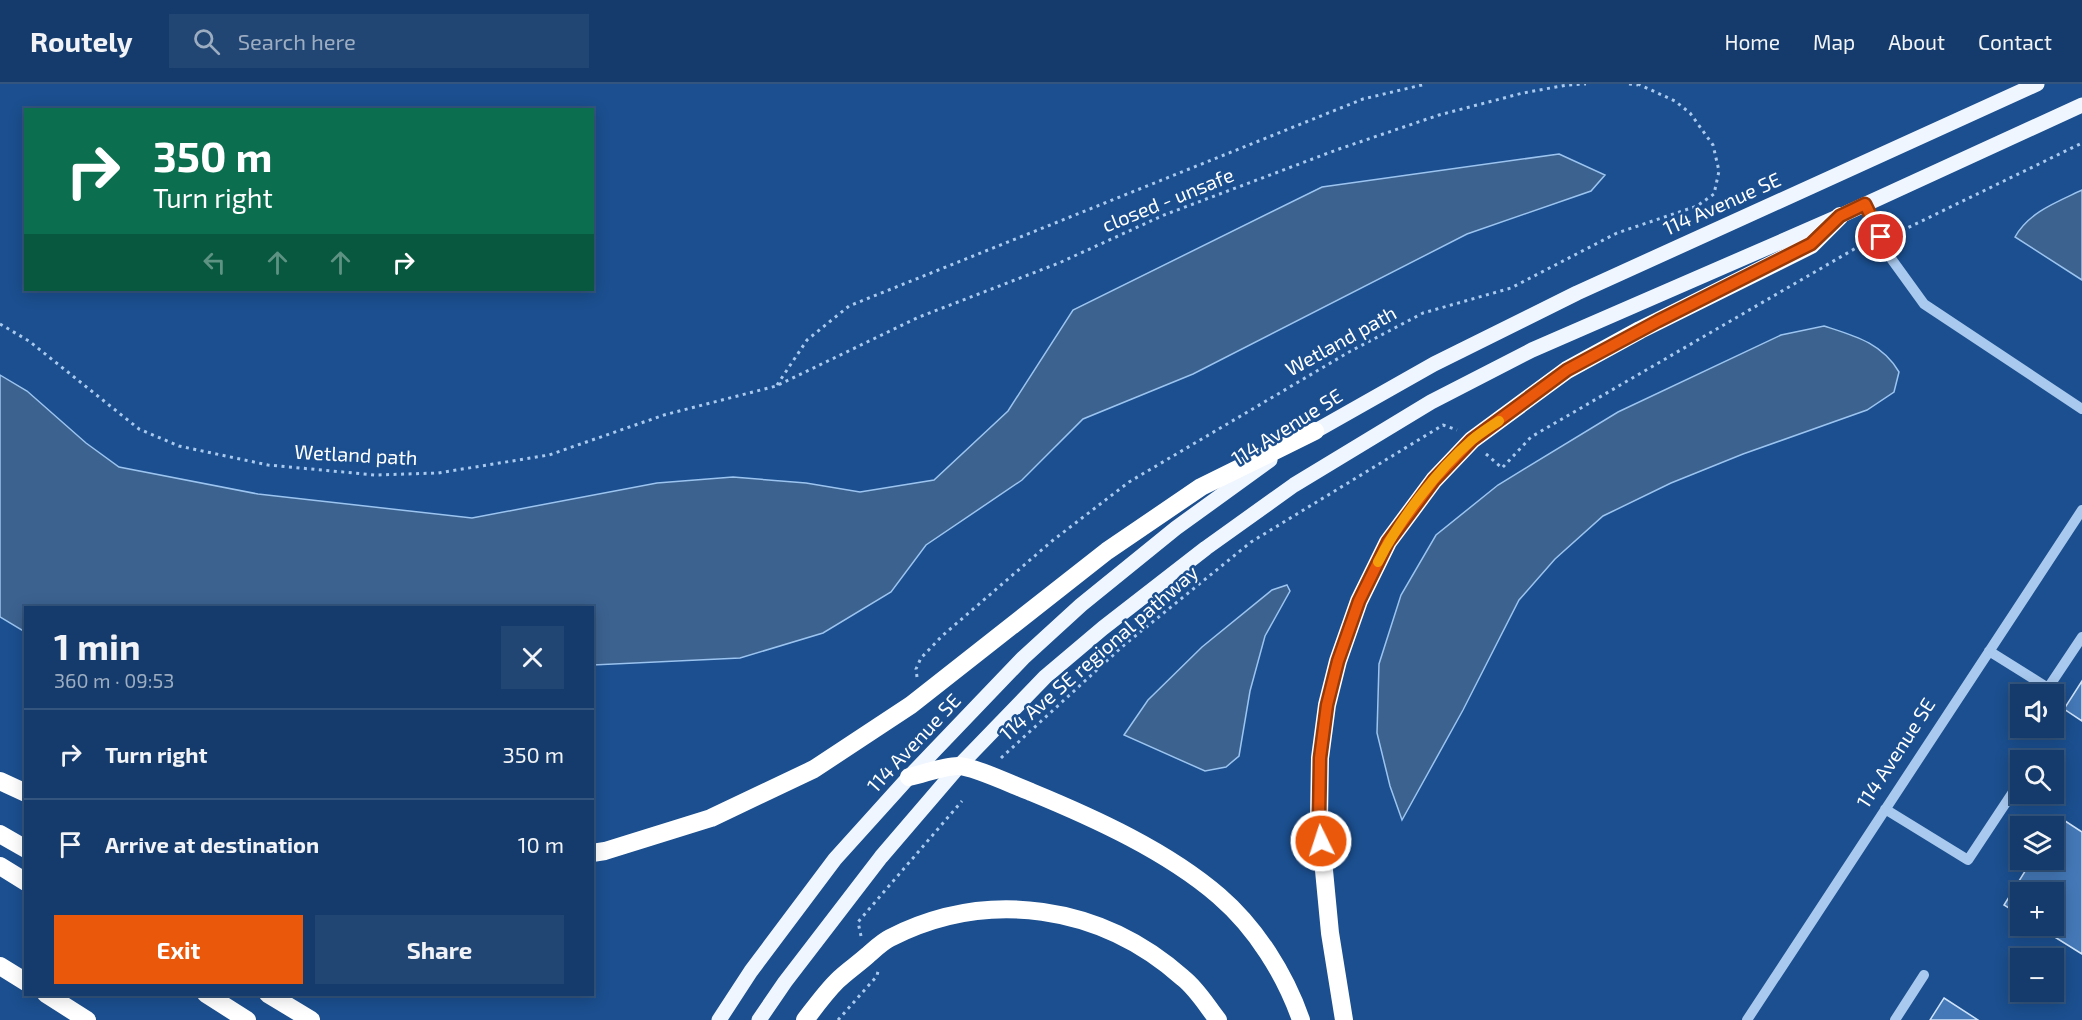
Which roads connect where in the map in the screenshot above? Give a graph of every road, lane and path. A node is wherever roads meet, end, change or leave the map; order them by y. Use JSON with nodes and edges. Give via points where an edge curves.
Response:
{"nodes":[{"id":1,"x":1426,"y":84,"type":"edge"},
{"id":2,"x":1586,"y":84,"type":"edge"},
{"id":3,"x":1629,"y":84,"type":"edge"},
{"id":4,"x":1639,"y":84,"type":"edge"},
{"id":5,"x":2037,"y":84,"type":"edge"},
{"id":6,"x":2082,"y":105,"type":"edge"},
{"id":7,"x":2082,"y":143,"type":"edge"},
{"id":8,"x":1865,"y":204,"type":"junction"},
{"id":9,"x":1840,"y":216,"type":"junction"},
{"id":10,"x":1881,"y":237,"type":"junction"},
{"id":11,"x":0,"y":324,"type":"edge"},
{"id":12,"x":776,"y":387,"type":"junction"},
{"id":13,"x":2082,"y":409,"type":"edge"},
{"id":14,"x":1315,"y":431,"type":"junction"},
{"id":15,"x":1462,"y":431,"type":"dead end"},
{"id":16,"x":1486,"y":454,"type":"dead end"},
{"id":17,"x":2082,"y":510,"type":"edge"},
{"id":18,"x":2082,"y":637,"type":"edge"},
{"id":19,"x":1989,"y":651,"type":"junction"},
{"id":20,"x":918,"y":679,"type":"dead end"},
{"id":21,"x":1001,"y":758,"type":"dead end"},
{"id":22,"x":959,"y":766,"type":"junction"},
{"id":23,"x":909,"y":777,"type":"junction"},
{"id":24,"x":0,"y":781,"type":"edge"},
{"id":25,"x":24,"y":793,"type":"edge"},
{"id":26,"x":2010,"y":797,"type":"edge"},
{"id":27,"x":962,"y":801,"type":"dead end"},
{"id":28,"x":1885,"y":809,"type":"junction"},
{"id":29,"x":0,"y":834,"type":"edge"},
{"id":30,"x":24,"y":848,"type":"edge"},
{"id":31,"x":594,"y":852,"type":"edge"},
{"id":32,"x":0,"y":866,"type":"edge"},
{"id":33,"x":24,"y":881,"type":"edge"},
{"id":34,"x":861,"y":936,"type":"dead end"},
{"id":35,"x":879,"y":963,"type":"dead end"},
{"id":36,"x":0,"y":966,"type":"edge"},
{"id":37,"x":1924,"y":975,"type":"dead end"},
{"id":38,"x":24,"y":981,"type":"edge"},
{"id":39,"x":49,"y":996,"type":"edge"},
{"id":40,"x":209,"y":996,"type":"edge"},
{"id":41,"x":271,"y":996,"type":"edge"},
{"id":42,"x":87,"y":1020,"type":"edge"},
{"id":43,"x":247,"y":1020,"type":"edge"},
{"id":44,"x":311,"y":1020,"type":"edge"},
{"id":45,"x":719,"y":1020,"type":"edge"},
{"id":46,"x":759,"y":1020,"type":"edge"},
{"id":47,"x":805,"y":1020,"type":"edge"},
{"id":48,"x":838,"y":1020,"type":"edge"},
{"id":49,"x":1218,"y":1020,"type":"edge"},
{"id":50,"x":1301,"y":1020,"type":"edge"},
{"id":51,"x":1344,"y":1020,"type":"edge"},
{"id":52,"x":1748,"y":1020,"type":"edge"},
{"id":53,"x":1895,"y":1020,"type":"edge"}],
"edges":[{"from":1,"to":12,"type":"path","via":[[1363,99],[849,306],[807,340]]},
{"from":2,"to":12,"type":"path","name":"closed - unsafe","via":[[1523,93],[1439,115],[1317,157],[1164,215],[1059,263],[919,317]]},
{"from":3,"to":4,"type":"path"},
{"from":4,"to":20,"type":"path","name":"Wetland path","via":[[1675,101],[1690,113],[1713,145],[1719,171],[1714,194],[1697,206],[1617,233],[1510,288],[1423,313],[1349,352],[1129,482],[1052,541],[942,636],[921,658],[916,669]]},
{"from":5,"to":14,"type":"main road","name":"114 Avenue SE","via":[[1578,293],[1434,364]]},
{"from":6,"to":8,"type":"main road"},
{"from":7,"to":10,"type":"path","via":[[1898,233]]},
{"from":8,"to":9,"type":"main road"},
{"from":8,"to":10,"type":"street"},
{"from":9,"to":22,"type":"main road","via":[[1532,350],[1431,402],[1294,485],[1197,555],[1053,670]]},
{"from":9,"to":51,"type":"highway","via":[[1811,244],[1567,370],[1472,440],[1434,480],[1388,542],[1359,601],[1338,661],[1320,758],[1319,818],[1330,933]]},
{"from":10,"to":13,"type":"street","via":[[1924,304]]},
{"from":10,"to":16,"type":"path","via":[[1531,437],[1502,468]]},
{"from":11,"to":12,"type":"path","name":"Wetland path","via":[[29,340],[139,429],[179,446],[268,465],[375,475],[438,473],[549,455],[664,415]]},
{"from":14,"to":23,"type":"main road","name":"114 Avenue SE","via":[[1176,528],[1081,605],[1023,658]]},
{"from":14,"to":31,"type":"highway","via":[[1201,487],[1107,551],[911,705],[814,770],[711,818]]},
{"from":15,"to":21,"type":"path","name":"114 Ave SE regional pathway","via":[[1443,426],[1251,542],[1123,646]]},
{"from":17,"to":19,"type":"street","name":"114 Avenue SE"},
{"from":18,"to":19,"type":"street","via":[[2048,688]]},
{"from":19,"to":28,"type":"street","name":"114 Avenue SE"},
{"from":22,"to":23,"type":"highway"},
{"from":22,"to":46,"type":"main road","via":[[881,857]]},
{"from":22,"to":50,"type":"highway","via":[[1059,803],[1125,836],[1174,863],[1219,896],[1257,936],[1292,993]]},
{"from":23,"to":45,"type":"main road","name":"114 Avenue SE","via":[[835,859]]},
{"from":24,"to":25,"type":"highway"},
{"from":26,"to":28,"type":"street","via":[[1968,860]]},
{"from":27,"to":34,"type":"path","via":[[858,922]]},
{"from":28,"to":52,"type":"street","name":"114 Avenue SE"},
{"from":29,"to":30,"type":"highway"},
{"from":32,"to":33,"type":"highway"},
{"from":35,"to":48,"type":"path","via":[[877,976]]},
{"from":36,"to":38,"type":"highway"},
{"from":37,"to":53,"type":"street"},
{"from":39,"to":42,"type":"highway"},
{"from":40,"to":43,"type":"highway"},
{"from":41,"to":44,"type":"highway"},
{"from":47,"to":49,"type":"highway","via":[[836,982],[888,939],[973,911],[1016,908],[1063,916],[1111,931],[1149,950],[1186,979]]}]}
